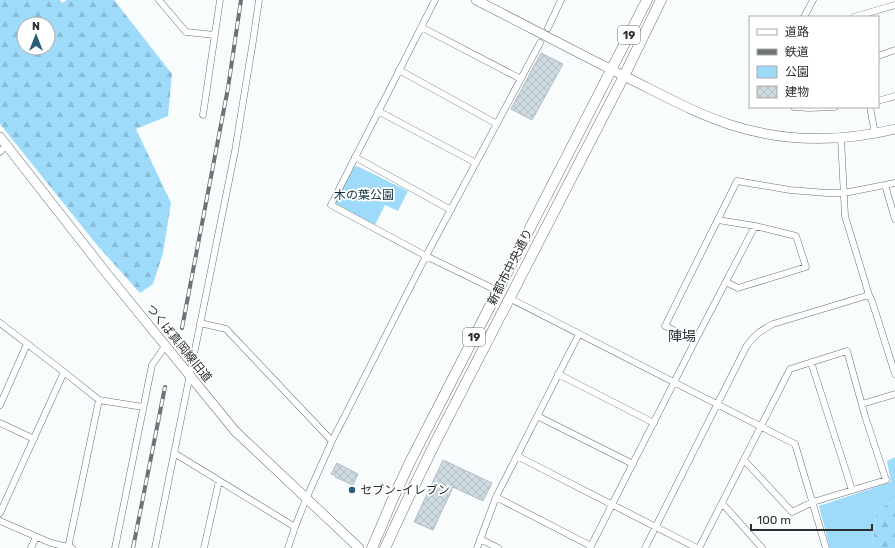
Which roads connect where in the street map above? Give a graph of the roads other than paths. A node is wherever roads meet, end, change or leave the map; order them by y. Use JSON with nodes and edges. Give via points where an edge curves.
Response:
{"nodes":[{"id":1,"x":159,"y":0,"type":"edge"},
{"id":2,"x":220,"y":0,"type":"edge"},
{"id":3,"x":259,"y":0,"type":"edge"},
{"id":4,"x":435,"y":0,"type":"edge"},
{"id":5,"x":476,"y":0,"type":"edge"},
{"id":6,"x":561,"y":0,"type":"edge"},
{"id":7,"x":647,"y":0,"type":"edge"},
{"id":8,"x":661,"y":0,"type":"edge"},
{"id":9,"x":813,"y":0,"type":"edge"},
{"id":10,"x":895,"y":5,"type":"edge"},
{"id":11,"x":805,"y":16,"type":"edge"},
{"id":12,"x":857,"y":16,"type":"edge"},
{"id":13,"x":421,"y":27,"type":"junction"},
{"id":14,"x":548,"y":28,"type":"dead end"},
{"id":15,"x":215,"y":35,"type":"junction"},
{"id":16,"x":540,"y":43,"type":"dead end"},
{"id":17,"x":895,"y":50,"type":"edge"},
{"id":18,"x":879,"y":56,"type":"edge"},
{"id":19,"x":611,"y":69,"type":"junction"},
{"id":20,"x":399,"y":70,"type":"junction"},
{"id":21,"x":624,"y":76,"type":"junction"},
{"id":22,"x":521,"y":79,"type":"junction"},
{"id":23,"x":895,"y":96,"type":"edge"},
{"id":24,"x":879,"y":100,"type":"edge"},
{"id":25,"x":870,"y":108,"type":"edge"},
{"id":26,"x":378,"y":111,"type":"junction"},
{"id":27,"x":203,"y":115,"type":"dead end"},
{"id":28,"x":497,"y":124,"type":"junction"},
{"id":29,"x":895,"y":129,"type":"edge"},
{"id":30,"x":875,"y":134,"type":"junction"},
{"id":31,"x":0,"y":137,"type":"edge"},
{"id":32,"x":841,"y":138,"type":"junction"},
{"id":33,"x":7,"y":145,"type":"junction"},
{"id":34,"x":0,"y":152,"type":"edge"},
{"id":35,"x":355,"y":157,"type":"junction"},
{"id":36,"x":476,"y":163,"type":"junction"},
{"id":37,"x":895,"y":183,"type":"edge"},
{"id":38,"x":884,"y":185,"type":"junction"},
{"id":39,"x":844,"y":193,"type":"junction"},
{"id":40,"x":451,"y":210,"type":"junction"},
{"id":41,"x":895,"y":219,"type":"edge"},
{"id":42,"x":718,"y":220,"type":"junction"},
{"id":43,"x":755,"y":226,"type":"junction"},
{"id":44,"x":426,"y":256,"type":"junction"},
{"id":45,"x":726,"y":282,"type":"junction"},
{"id":46,"x":498,"y":291,"type":"junction"},
{"id":47,"x":869,"y":295,"type":"junction"},
{"id":48,"x":509,"y":298,"type":"junction"},
{"id":49,"x":0,"y":323,"type":"edge"},
{"id":50,"x":200,"y":324,"type":"junction"},
{"id":51,"x":579,"y":334,"type":"junction"},
{"id":52,"x":695,"y":341,"type":"junction"},
{"id":53,"x":27,"y":344,"type":"junction"},
{"id":54,"x":166,"y":346,"type":"junction"},
{"id":55,"x":811,"y":362,"type":"junction"},
{"id":56,"x":64,"y":372,"type":"junction"},
{"id":57,"x":558,"y":374,"type":"junction"},
{"id":58,"x":895,"y":374,"type":"edge"},
{"id":59,"x":190,"y":375,"type":"junction"},
{"id":60,"x":675,"y":382,"type":"junction"},
{"id":61,"x":895,"y":394,"type":"edge"},
{"id":62,"x":99,"y":400,"type":"junction"},
{"id":63,"x":718,"y":404,"type":"junction"},
{"id":64,"x":862,"y":404,"type":"junction"},
{"id":65,"x":0,"y":405,"type":"edge"},
{"id":66,"x":143,"y":407,"type":"junction"},
{"id":67,"x":537,"y":416,"type":"junction"},
{"id":68,"x":0,"y":423,"type":"edge"},
{"id":69,"x":654,"y":423,"type":"junction"},
{"id":70,"x":761,"y":427,"type":"junction"},
{"id":71,"x":34,"y":439,"type":"junction"},
{"id":72,"x":332,"y":441,"type":"junction"},
{"id":73,"x":174,"y":453,"type":"junction"},
{"id":74,"x":517,"y":456,"type":"junction"},
{"id":75,"x":744,"y":460,"type":"junction"},
{"id":76,"x":633,"y":464,"type":"junction"},
{"id":77,"x":219,"y":481,"type":"junction"},
{"id":78,"x":852,"y":490,"type":"junction"},
{"id":79,"x":496,"y":497,"type":"junction"},
{"id":80,"x":306,"y":499,"type":"junction"},
{"id":81,"x":813,"y":502,"type":"junction"},
{"id":82,"x":722,"y":503,"type":"junction"},
{"id":83,"x":612,"y":505,"type":"junction"},
{"id":84,"x":0,"y":513,"type":"edge"},
{"id":85,"x":0,"y":521,"type":"edge"},
{"id":86,"x":656,"y":527,"type":"junction"},
{"id":87,"x":295,"y":528,"type":"junction"},
{"id":88,"x":36,"y":537,"type":"junction"},
{"id":89,"x":480,"y":539,"type":"junction"},
{"id":90,"x":206,"y":547,"type":"edge"},
{"id":91,"x":591,"y":547,"type":"edge"},
{"id":92,"x":31,"y":548,"type":"edge"},
{"id":93,"x":70,"y":548,"type":"edge"},
{"id":94,"x":115,"y":548,"type":"edge"},
{"id":95,"x":155,"y":548,"type":"edge"},
{"id":96,"x":288,"y":548,"type":"edge"},
{"id":97,"x":359,"y":548,"type":"edge"},
{"id":98,"x":372,"y":548,"type":"edge"},
{"id":99,"x":385,"y":548,"type":"edge"},
{"id":100,"x":477,"y":548,"type":"edge"},
{"id":101,"x":498,"y":548,"type":"edge"},
{"id":102,"x":645,"y":548,"type":"edge"},
{"id":103,"x":698,"y":548,"type":"edge"},
{"id":104,"x":762,"y":548,"type":"edge"},
{"id":105,"x":826,"y":548,"type":"edge"}],
"edges":[{"from":1,"to":15,"type":"street","via":[[186,32]]},
{"from":2,"to":15,"type":"street"},
{"from":3,"to":50,"type":"street","via":[[235,151]]},
{"from":4,"to":13,"type":"street"},
{"from":5,"to":19,"type":"street"},
{"from":6,"to":14,"type":"street"},
{"from":7,"to":19,"type":"main road","name":"新都市中央通り","number":"19"},
{"from":8,"to":21,"type":"main road","name":"新都市中央通り","number":"19"},
{"from":9,"to":11,"type":"street"},
{"from":10,"to":12,"type":"street"},
{"from":13,"to":20,"type":"street"},
{"from":13,"to":22,"type":"street"},
{"from":15,"to":27,"type":"street"},
{"from":16,"to":22,"type":"street"},
{"from":17,"to":18,"type":"street"},
{"from":19,"to":21,"type":"street"},
{"from":19,"to":46,"type":"main road","name":"新都市中央通り","number":"19"},
{"from":20,"to":26,"type":"street"},
{"from":20,"to":28,"type":"street"},
{"from":21,"to":32,"type":"street","via":[[731,125],[789,137]]},
{"from":21,"to":48,"type":"main road","name":"新都市中央通り","number":"19"},
{"from":22,"to":28,"type":"street"},
{"from":23,"to":24,"type":"street"},
{"from":25,"to":30,"type":"street"},
{"from":26,"to":35,"type":"street"},
{"from":26,"to":36,"type":"street"},
{"from":28,"to":36,"type":"street"},
{"from":29,"to":30,"type":"street"},
{"from":30,"to":32,"type":"street"},
{"from":31,"to":33,"type":"street","name":"つくば真岡線旧道"},
{"from":32,"to":39,"type":"street"},
{"from":33,"to":34,"type":"street"},
{"from":33,"to":54,"type":"street","name":"つくば真岡線旧道"},
{"from":35,"to":40,"type":"street"},
{"from":35,"to":44,"type":"street","via":[[331,205]]},
{"from":36,"to":40,"type":"street"},
{"from":37,"to":38,"type":"street"},
{"from":38,"to":39,"type":"street"},
{"from":38,"to":41,"type":"street"},
{"from":39,"to":42,"type":"street","via":[[790,190],[737,181]]},
{"from":39,"to":47,"type":"street","via":[[845,216]]},
{"from":40,"to":44,"type":"street"},
{"from":42,"to":43,"type":"street"},
{"from":42,"to":52,"type":"street","via":[[665,326]]},
{"from":43,"to":45,"type":"street"},
{"from":43,"to":45,"type":"street","via":[[796,236],[806,267],[738,288]]},
{"from":44,"to":46,"type":"street"},
{"from":44,"to":72,"type":"street"},
{"from":45,"to":52,"type":"street"},
{"from":46,"to":98,"type":"main road","name":"新都市中央通り","number":"19","via":[[410,464]]},
{"from":47,"to":58,"type":"street"},
{"from":47,"to":63,"type":"street","via":[[773,324],[756,334],[746,347]]},
{"from":48,"to":51,"type":"street"},
{"from":48,"to":99,"type":"main road","name":"新都市中央通り","number":"19"},
{"from":49,"to":53,"type":"street"},
{"from":50,"to":59,"type":"street"},
{"from":50,"to":72,"type":"street","via":[[226,329]]},
{"from":51,"to":57,"type":"street"},
{"from":51,"to":60,"type":"street"},
{"from":52,"to":60,"type":"street"},
{"from":53,"to":56,"type":"street"},
{"from":53,"to":65,"type":"street"},
{"from":54,"to":59,"type":"street","name":"つくば真岡線旧道"},
{"from":54,"to":66,"type":"street","via":[[152,365]]},
{"from":55,"to":64,"type":"street","via":[[847,351]]},
{"from":55,"to":70,"type":"street","via":[[790,368]]},
{"from":55,"to":78,"type":"street"},
{"from":56,"to":62,"type":"street"},
{"from":56,"to":71,"type":"street"},
{"from":57,"to":67,"type":"street"},
{"from":57,"to":69,"type":"street"},
{"from":59,"to":73,"type":"street"},
{"from":59,"to":80,"type":"street","name":"つくば真岡線旧道","via":[[235,431]]},
{"from":60,"to":63,"type":"street"},
{"from":60,"to":69,"type":"street"},
{"from":61,"to":64,"type":"street"},
{"from":62,"to":66,"type":"street"},
{"from":62,"to":93,"type":"street"},
{"from":63,"to":70,"type":"street"},
{"from":63,"to":86,"type":"street"},
{"from":64,"to":78,"type":"street","via":[[886,480]]},
{"from":66,"to":94,"type":"street"},
{"from":67,"to":74,"type":"street"},
{"from":67,"to":76,"type":"street"},
{"from":68,"to":71,"type":"street"},
{"from":69,"to":76,"type":"street"},
{"from":70,"to":75,"type":"street"},
{"from":70,"to":81,"type":"street","via":[[795,444]]},
{"from":71,"to":84,"type":"street"},
{"from":72,"to":80,"type":"street"},
{"from":73,"to":77,"type":"street"},
{"from":73,"to":95,"type":"street"},
{"from":74,"to":79,"type":"street"},
{"from":74,"to":83,"type":"street"},
{"from":75,"to":81,"type":"street","via":[[792,512]]},
{"from":75,"to":82,"type":"street"},
{"from":76,"to":83,"type":"street"},
{"from":77,"to":87,"type":"street"},
{"from":77,"to":90,"type":"street"},
{"from":78,"to":81,"type":"street"},
{"from":79,"to":89,"type":"street"},
{"from":79,"to":91,"type":"street"},
{"from":80,"to":87,"type":"street"},
{"from":80,"to":97,"type":"street","name":"つくば真岡線旧道"},
{"from":81,"to":105,"type":"street"},
{"from":82,"to":103,"type":"street"},
{"from":82,"to":104,"type":"street"},
{"from":83,"to":86,"type":"street"},
{"from":83,"to":91,"type":"street"},
{"from":85,"to":88,"type":"street"},
{"from":86,"to":102,"type":"street"},
{"from":86,"to":103,"type":"street"},
{"from":87,"to":96,"type":"street"},
{"from":88,"to":92,"type":"street"},
{"from":88,"to":93,"type":"street"},
{"from":89,"to":100,"type":"street"},
{"from":89,"to":101,"type":"street"}]}
